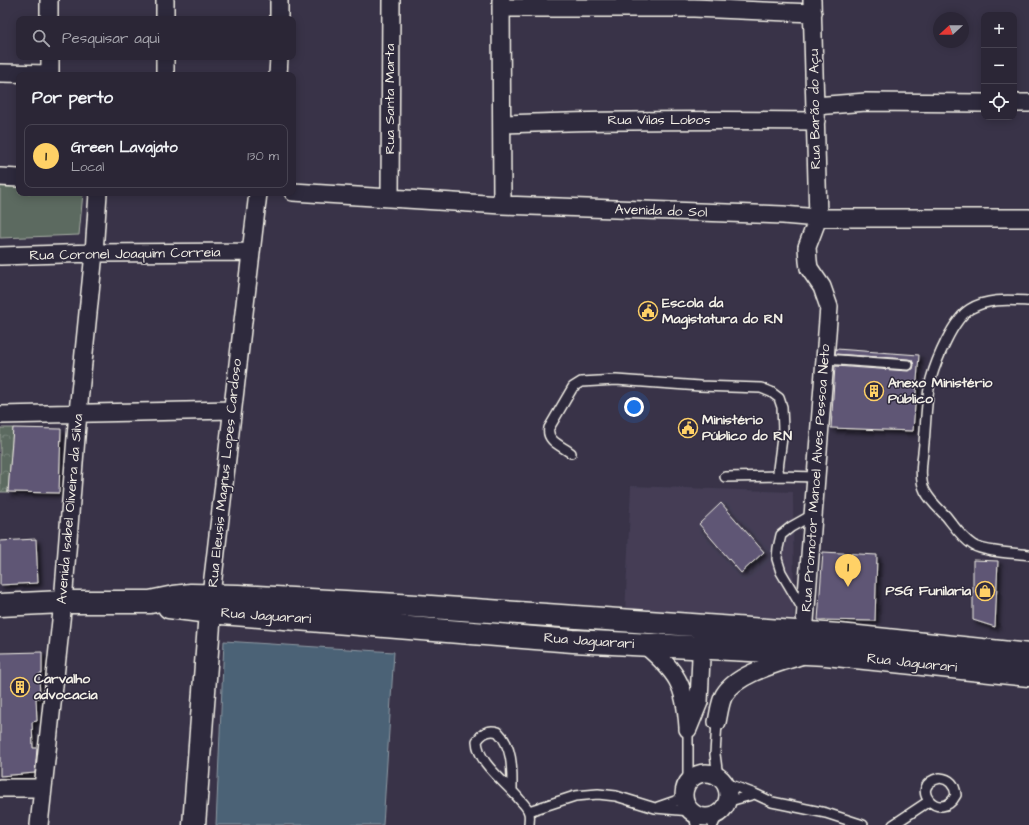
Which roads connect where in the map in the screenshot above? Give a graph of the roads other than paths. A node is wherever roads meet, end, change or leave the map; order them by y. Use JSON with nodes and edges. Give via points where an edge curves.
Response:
{"nodes":[{"id":1,"x":49,"y":0,"type":"edge"},
{"id":2,"x":165,"y":0,"type":"edge"},
{"id":3,"x":279,"y":0,"type":"edge"},
{"id":4,"x":391,"y":0,"type":"edge"},
{"id":5,"x":501,"y":4,"type":"edge"},
{"id":6,"x":813,"y":7,"type":"edge"},
{"id":7,"x":49,"y":16,"type":"edge"},
{"id":8,"x":165,"y":16,"type":"edge"},
{"id":9,"x":279,"y":16,"type":"edge"},
{"id":10,"x":50,"y":60,"type":"edge"},
{"id":11,"x":165,"y":60,"type":"edge"},
{"id":12,"x":279,"y":60,"type":"edge"},
{"id":13,"x":50,"y":72,"type":"edge"},
{"id":14,"x":164,"y":72,"type":"edge"},
{"id":15,"x":278,"y":72,"type":"edge"},
{"id":16,"x":0,"y":73,"type":"edge"},
{"id":17,"x":16,"y":73,"type":"edge"},
{"id":18,"x":981,"y":103,"type":"edge"},
{"id":19,"x":1017,"y":103,"type":"edge"},
{"id":20,"x":1029,"y":103,"type":"edge"},
{"id":21,"x":815,"y":113,"type":"junction"},
{"id":22,"x":502,"y":124,"type":"junction"},
{"id":23,"x":0,"y":177,"type":"edge"},
{"id":24,"x":16,"y":178,"type":"edge"},
{"id":25,"x":296,"y":192,"type":"edge"},
{"id":26,"x":98,"y":196,"type":"edge"},
{"id":27,"x":258,"y":196,"type":"edge"},
{"id":28,"x":390,"y":198,"type":"junction"},
{"id":29,"x":502,"y":205,"type":"junction"},
{"id":30,"x":818,"y":218,"type":"junction"},
{"id":31,"x":1029,"y":218,"type":"edge"},
{"id":32,"x":251,"y":252,"type":"junction"},
{"id":33,"x":94,"y":253,"type":"junction"},
{"id":34,"x":0,"y":256,"type":"edge"},
{"id":35,"x":1029,"y":301,"type":"edge"},
{"id":36,"x":825,"y":359,"type":"junction"},
{"id":37,"x":908,"y":365,"type":"dead end"},
{"id":38,"x":232,"y":410,"type":"junction"},
{"id":39,"x":78,"y":412,"type":"junction"},
{"id":40,"x":0,"y":415,"type":"edge"},
{"id":41,"x":571,"y":452,"type":"dead end"},
{"id":42,"x":779,"y":476,"type":"junction"},
{"id":43,"x":725,"y":477,"type":"dead end"},
{"id":44,"x":817,"y":477,"type":"junction"},
{"id":45,"x":814,"y":514,"type":"junction"},
{"id":46,"x":1029,"y":554,"type":"edge"},
{"id":47,"x":63,"y":602,"type":"junction"},
{"id":48,"x":210,"y":604,"type":"junction"},
{"id":49,"x":0,"y":605,"type":"edge"},
{"id":50,"x":806,"y":633,"type":"junction"},
{"id":51,"x":702,"y":636,"type":"junction"},
{"id":52,"x":645,"y":645,"type":"junction"},
{"id":53,"x":1029,"y":655,"type":"edge"},
{"id":54,"x":1029,"y":675,"type":"edge"},
{"id":55,"x":717,"y":722,"type":"joint"},
{"id":56,"x":688,"y":729,"type":"junction"},
{"id":57,"x":720,"y":780,"type":"junction"},
{"id":58,"x":0,"y":788,"type":"edge"},
{"id":59,"x":42,"y":788,"type":"junction"},
{"id":60,"x":512,"y":789,"type":"junction"},
{"id":61,"x":755,"y":794,"type":"junction"},
{"id":62,"x":929,"y":801,"type":"dead end"},
{"id":63,"x":691,"y":806,"type":"edge"},
{"id":64,"x":655,"y":808,"type":"junction"},
{"id":65,"x":529,"y":811,"type":"junction"},
{"id":66,"x":719,"y":814,"type":"edge"},
{"id":67,"x":38,"y":825,"type":"edge"},
{"id":68,"x":194,"y":825,"type":"edge"},
{"id":69,"x":529,"y":825,"type":"edge"},
{"id":70,"x":863,"y":825,"type":"edge"},
{"id":71,"x":893,"y":825,"type":"edge"}],
"edges":[{"from":1,"to":7,"type":"street"},
{"from":2,"to":8,"type":"street"},
{"from":3,"to":9,"type":"street"},
{"from":4,"to":28,"type":"street","name":"Rua Santa Marta"},
{"from":5,"to":6,"type":"street","via":[[694,8]]},
{"from":5,"to":22,"type":"street"},
{"from":6,"to":21,"type":"street","name":"Rua Barão do Açu"},
{"from":10,"to":13,"type":"street"},
{"from":11,"to":14,"type":"street"},
{"from":12,"to":15,"type":"street"},
{"from":16,"to":17,"type":"street"},
{"from":18,"to":21,"type":"street","name":"Rua Vilas Lobos","via":[[866,102]]},
{"from":19,"to":20,"type":"street"},
{"from":21,"to":22,"type":"street","name":"Rua Vilas Lobos","via":[[699,120]]},
{"from":21,"to":30,"type":"street","name":"Rua Barão do Açu"},
{"from":22,"to":29,"type":"street"},
{"from":23,"to":24,"type":"street"},
{"from":25,"to":28,"type":"street","name":"Avenida do Sol"},
{"from":26,"to":33,"type":"street","name":"Avenida Isabel Oliveira da Silva"},
{"from":27,"to":32,"type":"street","name":"Rua Eleusis Magnus Lopes Cardoso"},
{"from":28,"to":29,"type":"street","name":"Avenida do Sol"},
{"from":29,"to":30,"type":"street","name":"Avenida do Sol"},
{"from":30,"to":31,"type":"street","name":"Avenida do Sol"},
{"from":30,"to":36,"type":"street","name":"Rua Promotor Manoel Alves Pessoa Neto","via":[[807,247],[807,255],[809,268],[822,287],[829,307]]},
{"from":32,"to":33,"type":"street","name":"Rua Coronel Joaquim Correia"},
{"from":32,"to":38,"type":"street","name":"Rua Eleusis Magnus Lopes Cardoso"},
{"from":33,"to":34,"type":"street","name":"Rua Coronel Joaquim Correia"},
{"from":33,"to":39,"type":"street","name":"Avenida Isabel Oliveira da Silva"},
{"from":35,"to":46,"type":"lane","via":[[997,300],[978,305],[969,309],[952,330],[931,380],[922,483],[930,499],[974,546],[986,550]]},
{"from":36,"to":37,"type":"lane"},
{"from":36,"to":44,"type":"street","name":"Rua Promotor Manoel Alves Pessoa Neto"},
{"from":38,"to":39,"type":"street"},
{"from":38,"to":48,"type":"street","name":"Rua Eleusis Magnus Lopes Cardoso"},
{"from":39,"to":40,"type":"street"},
{"from":39,"to":47,"type":"street","name":"Avenida Isabel Oliveira da Silva"},
{"from":41,"to":42,"type":"lane","via":[[549,438],[548,428],[573,387],[581,382],[616,380],[761,388],[779,398],[782,407]]},
{"from":42,"to":43,"type":"lane"},
{"from":42,"to":44,"type":"lane"},
{"from":44,"to":45,"type":"street","name":"Rua Promotor Manoel Alves Pessoa Neto"},
{"from":45,"to":50,"type":"street","name":"Rua Promotor Manoel Alves Pessoa Neto"},
{"from":45,"to":50,"type":"lane","via":[[791,526],[781,536],[777,559]]},
{"from":47,"to":48,"type":"main road","name":"Rua Jaguarari","via":[[150,602],[174,597]]},
{"from":47,"to":49,"type":"main road","name":"Rua Jaguarari"},
{"from":47,"to":59,"type":"street","name":"Avenida Isabel Oliveira da Silva"},
{"from":48,"to":51,"type":"main road","name":"Rua Jaguarari","via":[[238,596],[416,606]]},
{"from":48,"to":52,"type":"main road","name":"Rua Jaguarari"},
{"from":48,"to":68,"type":"main road","name":"Rua Eleusis Magnus Lopes Cardoso"},
{"from":50,"to":51,"type":"main road","name":"Rua Jaguarari"},
{"from":50,"to":53,"type":"main road","name":"Rua Jaguarari"},
{"from":50,"to":54,"type":"main road","name":"Rua Jaguarari"},
{"from":50,"to":55,"type":"street","via":[[732,686],[724,695]]},
{"from":51,"to":52,"type":"main road","name":"Rua Jaguarari"},
{"from":51,"to":56,"type":"street","via":[[698,702]]},
{"from":52,"to":56,"type":"street","via":[[676,675],[684,696]]},
{"from":55,"to":57,"type":"lane","via":[[716,754]]},
{"from":56,"to":63,"type":"lane"},
{"from":57,"to":61,"type":"lane"},
{"from":57,"to":63,"type":"street","via":[[705,774],[692,778]]},
{"from":57,"to":66,"type":"street","via":[[728,795]]},
{"from":58,"to":59,"type":"street"},
{"from":59,"to":67,"type":"street","name":"Avenida Isabel Oliveira da Silva"},
{"from":60,"to":60,"type":"lane","via":[[485,763],[478,750],[477,741],[488,731],[498,732],[507,746],[511,760]]},
{"from":60,"to":65,"type":"lane"},
{"from":61,"to":66,"type":"lane"},
{"from":61,"to":70,"type":"lane","via":[[772,802],[826,813]]},
{"from":62,"to":71,"type":"lane"},
{"from":63,"to":64,"type":"lane"},
{"from":63,"to":64,"type":"lane"},
{"from":63,"to":66,"type":"street","via":[[706,817]]},
{"from":64,"to":65,"type":"lane","via":[[616,796],[598,794],[575,796]]},
{"from":65,"to":69,"type":"lane"}]}
